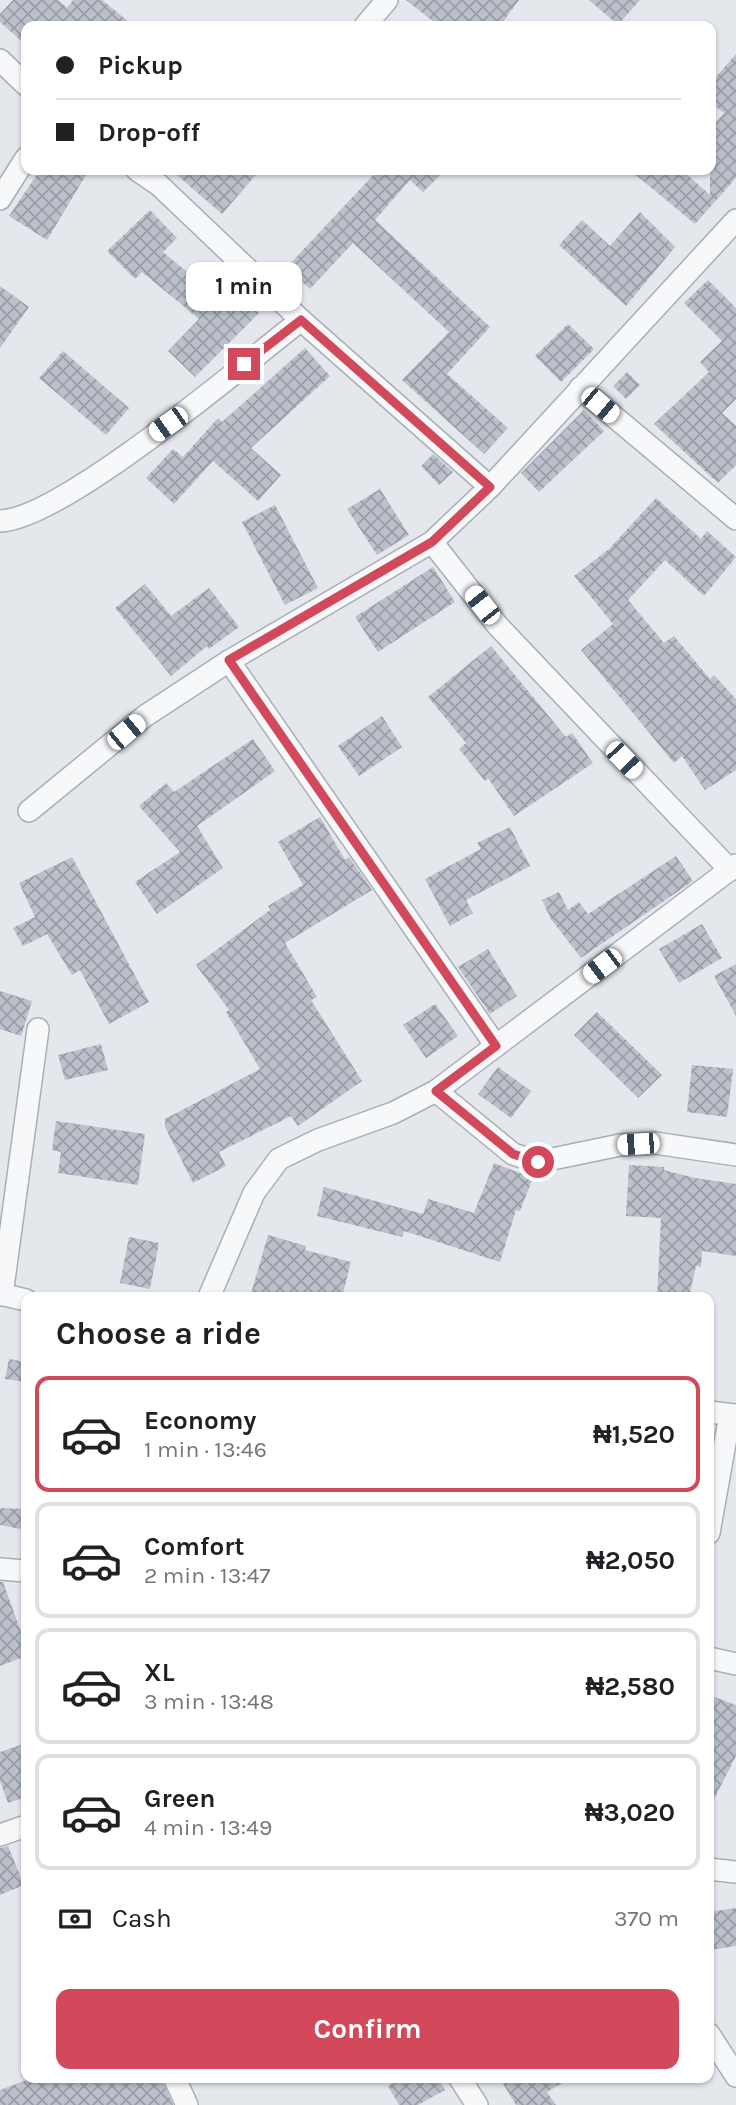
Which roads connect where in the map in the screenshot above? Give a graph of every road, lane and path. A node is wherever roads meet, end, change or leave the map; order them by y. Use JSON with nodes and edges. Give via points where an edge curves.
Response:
{"nodes":[{"id":1,"x":387,"y":0,"type":"edge"},
{"id":2,"x":369,"y":21,"type":"edge"},
{"id":3,"x":0,"y":60,"type":"edge"},
{"id":4,"x":21,"y":80,"type":"edge"},
{"id":5,"x":21,"y":166,"type":"edge"},
{"id":6,"x":144,"y":175,"type":"edge"},
{"id":7,"x":0,"y":200,"type":"edge"},
{"id":8,"x":736,"y":220,"type":"edge"},
{"id":9,"x":301,"y":320,"type":"junction"},
{"id":10,"x":580,"y":388,"type":"junction"},
{"id":11,"x":490,"y":487,"type":"junction"},
{"id":12,"x":736,"y":519,"type":"edge"},
{"id":13,"x":0,"y":521,"type":"edge"},
{"id":14,"x":432,"y":542,"type":"junction"},
{"id":15,"x":229,"y":660,"type":"junction"},
{"id":16,"x":29,"y":811,"type":"dead end"},
{"id":17,"x":733,"y":867,"type":"edge"},
{"id":18,"x":38,"y":1029,"type":"dead end"},
{"id":19,"x":496,"y":1046,"type":"junction"},
{"id":20,"x":436,"y":1091,"type":"junction"},
{"id":21,"x":736,"y":1155,"type":"edge"},
{"id":22,"x":211,"y":1292,"type":"edge"},
{"id":23,"x":1,"y":1295,"type":"edge"},
{"id":24,"x":21,"y":1299,"type":"edge"},
{"id":25,"x":714,"y":1413,"type":"edge"},
{"id":26,"x":733,"y":1415,"type":"edge"},
{"id":27,"x":714,"y":1509,"type":"edge"},
{"id":28,"x":0,"y":1569,"type":"edge"},
{"id":29,"x":21,"y":1571,"type":"edge"},
{"id":30,"x":714,"y":1659,"type":"edge"},
{"id":31,"x":736,"y":1664,"type":"edge"},
{"id":32,"x":21,"y":1828,"type":"edge"},
{"id":33,"x":0,"y":1835,"type":"edge"},
{"id":34,"x":714,"y":1870,"type":"edge"},
{"id":35,"x":736,"y":1872,"type":"edge"},
{"id":36,"x":714,"y":2042,"type":"edge"},
{"id":37,"x":736,"y":2076,"type":"edge"},
{"id":38,"x":177,"y":2083,"type":"edge"},
{"id":39,"x":463,"y":2083,"type":"edge"},
{"id":40,"x":187,"y":2105,"type":"edge"},
{"id":41,"x":477,"y":2105,"type":"edge"}],
"edges":[{"from":1,"to":2,"type":"street"},
{"from":3,"to":4,"type":"street"},
{"from":5,"to":7,"type":"street"},
{"from":6,"to":9,"type":"street"},
{"from":8,"to":10,"type":"street"},
{"from":9,"to":11,"type":"street"},
{"from":9,"to":13,"type":"street","via":[[168,424],[54,503]]},
{"from":10,"to":11,"type":"street"},
{"from":10,"to":12,"type":"street"},
{"from":11,"to":14,"type":"street"},
{"from":14,"to":15,"type":"street"},
{"from":14,"to":17,"type":"street","via":[[498,626]]},
{"from":15,"to":16,"type":"street","via":[[145,716]]},
{"from":15,"to":19,"type":"street"},
{"from":17,"to":19,"type":"street"},
{"from":18,"to":23,"type":"street"},
{"from":19,"to":20,"type":"street"},
{"from":20,"to":21,"type":"street","via":[[513,1154],[538,1162],[620,1145],[655,1143]]},
{"from":20,"to":22,"type":"street","via":[[279,1159],[254,1193]]},
{"from":23,"to":24,"type":"street"},
{"from":25,"to":26,"type":"street"},
{"from":26,"to":27,"type":"street"},
{"from":28,"to":29,"type":"street"},
{"from":30,"to":31,"type":"street"},
{"from":32,"to":33,"type":"street"},
{"from":34,"to":35,"type":"street"},
{"from":36,"to":37,"type":"street"},
{"from":38,"to":40,"type":"street"},
{"from":39,"to":41,"type":"street"}]}
